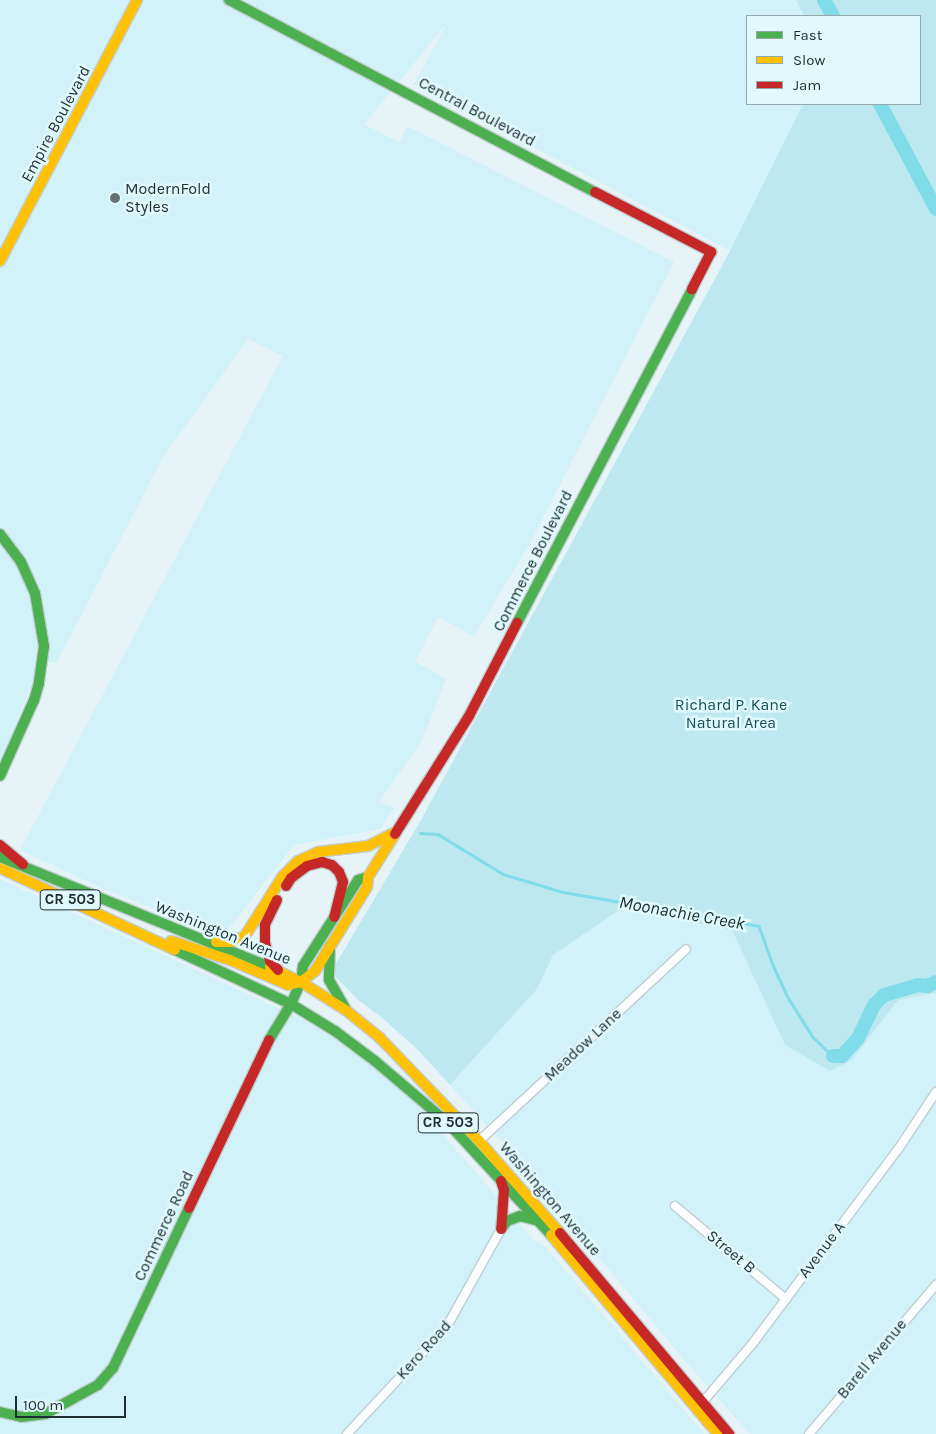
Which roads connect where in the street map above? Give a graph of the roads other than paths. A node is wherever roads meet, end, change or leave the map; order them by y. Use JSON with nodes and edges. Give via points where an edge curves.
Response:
{"nodes":[{"id":1,"x":137,"y":0,"type":"edge"},
{"id":2,"x":229,"y":0,"type":"edge"},
{"id":3,"x":711,"y":252,"type":"joint"},
{"id":4,"x":0,"y":261,"type":"edge"},
{"id":5,"x":0,"y":534,"type":"edge"},
{"id":6,"x":0,"y":776,"type":"edge"},
{"id":7,"x":395,"y":832,"type":"junction"},
{"id":8,"x":0,"y":845,"type":"edge"},
{"id":9,"x":0,"y":857,"type":"edge"},
{"id":10,"x":0,"y":868,"type":"edge"},
{"id":11,"x":32,"y":871,"type":"junction"},
{"id":12,"x":368,"y":877,"type":"junction"},
{"id":13,"x":334,"y":918,"type":"junction"},
{"id":14,"x":140,"y":932,"type":"junction"},
{"id":15,"x":211,"y":942,"type":"junction"},
{"id":16,"x":330,"y":946,"type":"junction"},
{"id":17,"x":686,"y":949,"type":"dead end"},
{"id":18,"x":279,"y":971,"type":"junction"},
{"id":19,"x":300,"y":982,"type":"junction"},
{"id":20,"x":291,"y":1004,"type":"junction"},
{"id":21,"x":347,"y":1011,"type":"junction"},
{"id":22,"x":936,"y":1092,"type":"edge"},
{"id":23,"x":479,"y":1141,"type":"junction"},
{"id":24,"x":500,"y":1178,"type":"junction"},
{"id":25,"x":676,"y":1206,"type":"dead end"},
{"id":26,"x":541,"y":1223,"type":"junction"},
{"id":27,"x":500,"y":1229,"type":"junction"},
{"id":28,"x":936,"y":1285,"type":"edge"},
{"id":29,"x":786,"y":1299,"type":"junction"},
{"id":30,"x":702,"y":1403,"type":"junction"},
{"id":31,"x":0,"y":1412,"type":"edge"},
{"id":32,"x":346,"y":1434,"type":"edge"},
{"id":33,"x":718,"y":1434,"type":"edge"},
{"id":34,"x":729,"y":1434,"type":"edge"},
{"id":35,"x":809,"y":1434,"type":"edge"}],
"edges":[{"from":1,"to":4,"type":"main road","name":"Empire Boulevard"},
{"from":2,"to":3,"type":"main road","name":"Central Boulevard"},
{"from":3,"to":7,"type":"main road","name":"Commerce Boulevard","via":[[469,716]]},
{"from":5,"to":6,"type":"main road","via":[[21,562],[32,586],[40,612],[44,646],[34,700]]},
{"from":7,"to":12,"type":"main road","name":"Commerce Boulevard"},
{"from":7,"to":15,"type":"main road","via":[[368,846],[318,852],[298,861],[283,876],[245,936],[231,942]]},
{"from":8,"to":11,"type":"main road"},
{"from":9,"to":11,"type":"main road","name":"Washington Avenue","number":"CR 503"},
{"from":10,"to":14,"type":"main road","name":"Washington Avenue","number":"CR 503"},
{"from":11,"to":15,"type":"main road","name":"Washington Avenue","number":"CR 503"},
{"from":12,"to":13,"type":"main road","name":"Commerce Boulevard","via":[[358,880]]},
{"from":12,"to":16,"type":"main road","name":"Commerce Boulevard","via":[[367,887]]},
{"from":13,"to":18,"type":"main road","via":[[343,882],[339,872],[322,862],[307,866],[291,878],[273,906],[266,925],[265,943],[270,961]]},
{"from":13,"to":19,"type":"main road","name":"Commerce Boulevard","via":[[303,966]]},
{"from":14,"to":19,"type":"main road","via":[[230,960],[288,985]]},
{"from":14,"to":20,"type":"main road","name":"Washington Avenue","number":"CR 503"},
{"from":15,"to":18,"type":"main road","name":"Washington Avenue","number":"CR 503"},
{"from":16,"to":19,"type":"main road","name":"Commerce Boulevard","via":[[315,971]]},
{"from":16,"to":21,"type":"main road","via":[[328,980]]},
{"from":17,"to":23,"type":"street","name":"Meadow Lane"},
{"from":18,"to":19,"type":"main road","name":"Washington Avenue","number":"CR 503"},
{"from":19,"to":20,"type":"main road","name":"Commerce Road"},
{"from":19,"to":21,"type":"main road","name":"Washington Avenue","number":"CR 503"},
{"from":20,"to":24,"type":"main road","name":"Washington Avenue","number":"CR 503","via":[[335,1031],[411,1090],[449,1124]]},
{"from":20,"to":31,"type":"main road","name":"Commerce Road","via":[[268,1042],[113,1368],[93,1389],[45,1414],[22,1417]]},
{"from":21,"to":23,"type":"main road","name":"Washington Avenue","number":"CR 503","via":[[392,1049]]},
{"from":22,"to":29,"type":"street","name":"Avenue A","via":[[899,1148]]},
{"from":23,"to":30,"type":"main road","name":"Washington Avenue","number":"CR 503","via":[[581,1256]]},
{"from":24,"to":26,"type":"main road","name":"Washington Avenue","number":"CR 503"},
{"from":24,"to":27,"type":"main road","via":[[504,1190]]},
{"from":25,"to":29,"type":"street","name":"Street B"},
{"from":26,"to":27,"type":"main road","via":[[520,1216]]},
{"from":26,"to":33,"type":"main road","name":"Washington Avenue","number":"CR 503"},
{"from":27,"to":32,"type":"street","name":"Kero Road","via":[[446,1328]]},
{"from":28,"to":35,"type":"street","name":"Barell Avenue"},
{"from":29,"to":30,"type":"street","name":"Avenue A"},
{"from":30,"to":34,"type":"main road","name":"Washington Avenue","number":"CR 503"}]}
